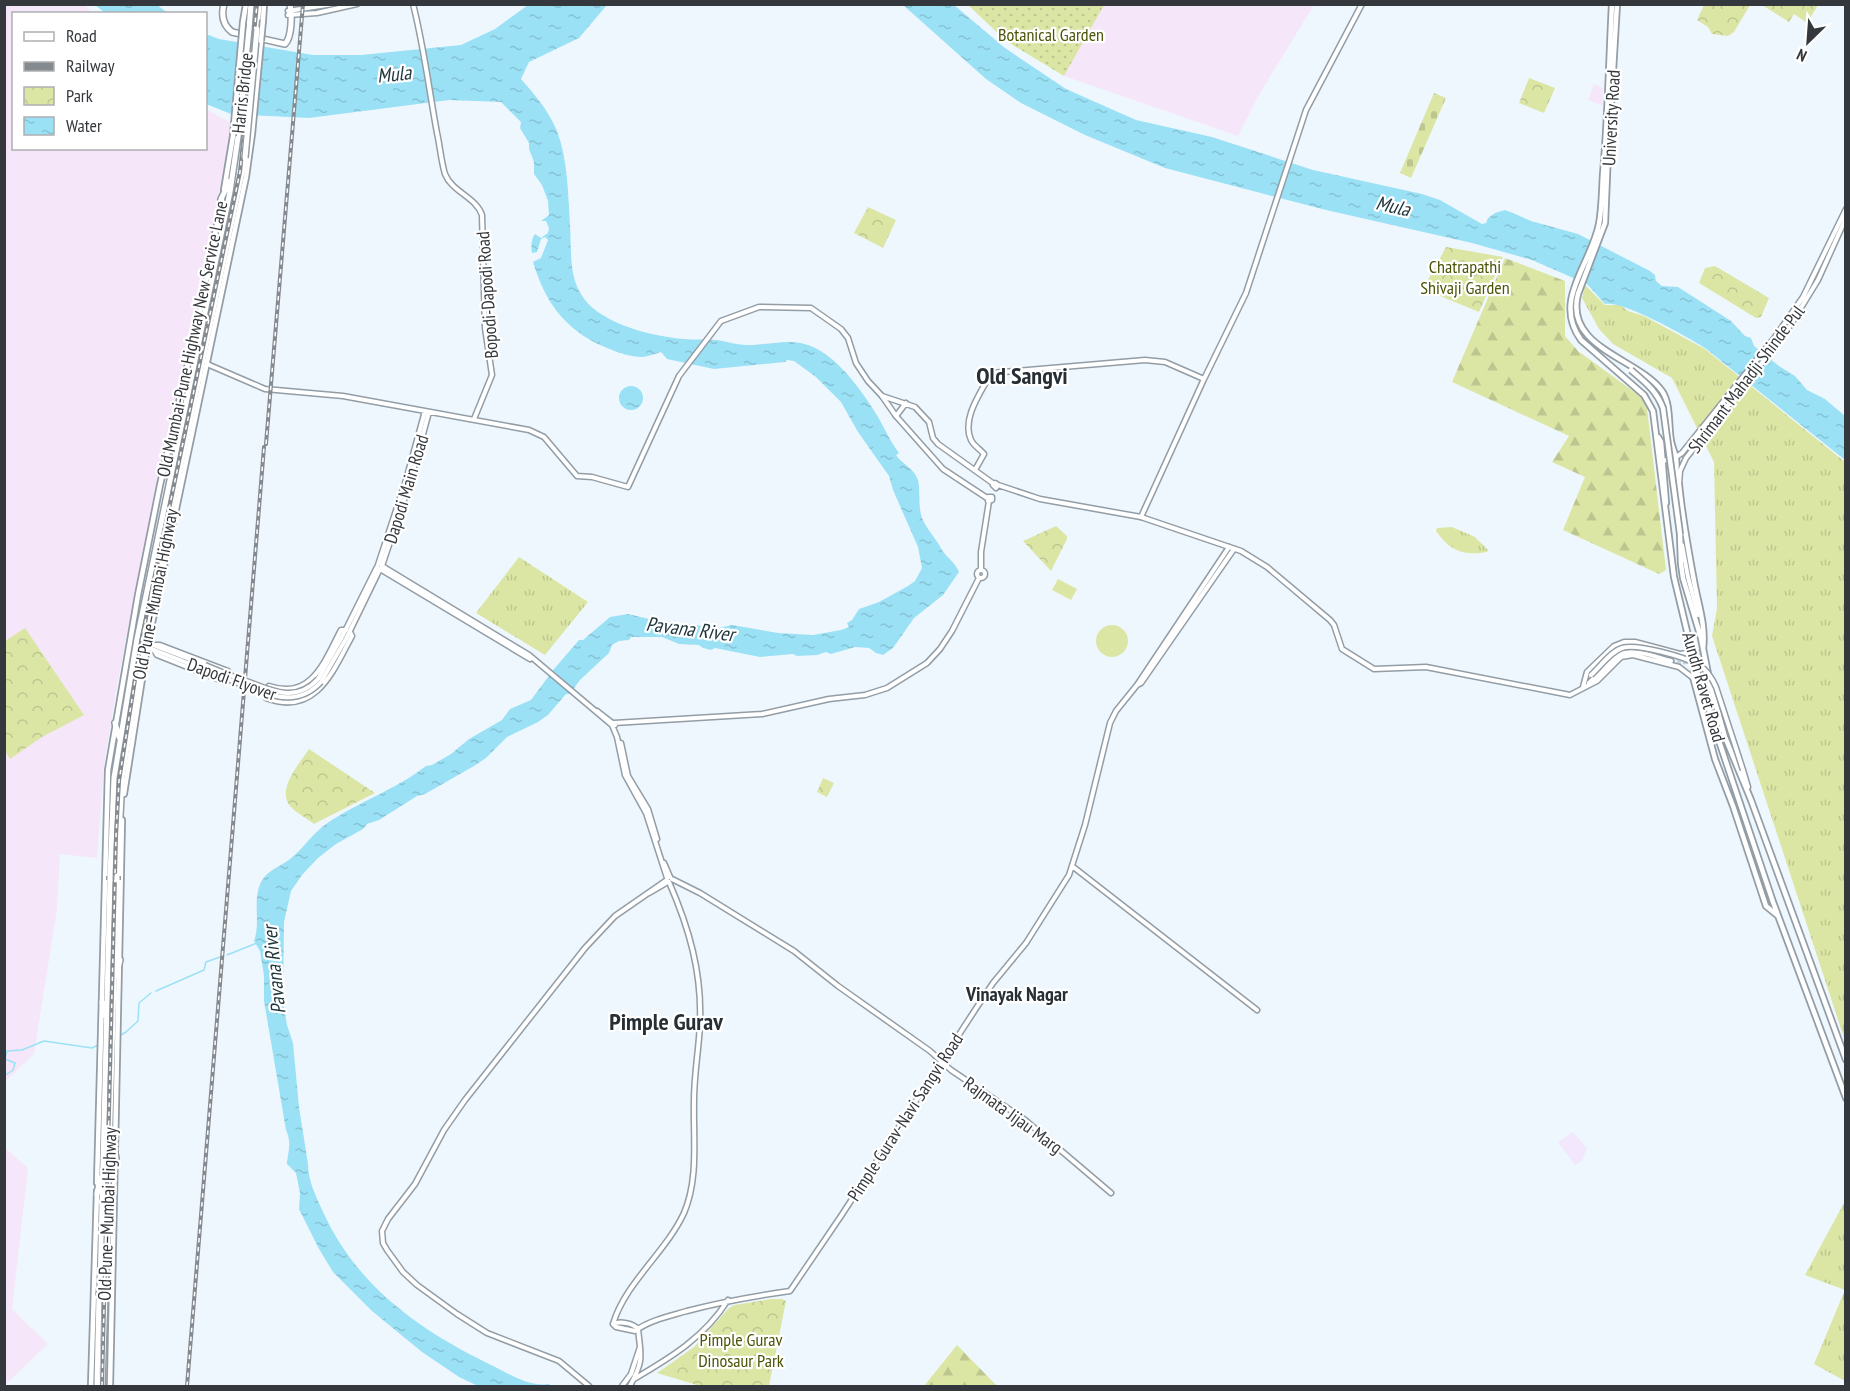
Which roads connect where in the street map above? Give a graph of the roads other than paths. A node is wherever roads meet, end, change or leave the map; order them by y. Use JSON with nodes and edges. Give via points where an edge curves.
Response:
{"nodes":[{"id":1,"x":226,"y":4,"type":"edge"},
{"id":2,"x":246,"y":4,"type":"edge"},
{"id":3,"x":251,"y":4,"type":"edge"},
{"id":4,"x":259,"y":4,"type":"edge"},
{"id":5,"x":264,"y":4,"type":"edge"},
{"id":6,"x":333,"y":4,"type":"edge"},
{"id":7,"x":357,"y":4,"type":"edge"},
{"id":8,"x":413,"y":4,"type":"edge"},
{"id":9,"x":1362,"y":4,"type":"edge"},
{"id":10,"x":1612,"y":4,"type":"edge"},
{"id":11,"x":1617,"y":4,"type":"edge"},
{"id":12,"x":290,"y":10,"type":"edge"},
{"id":13,"x":245,"y":158,"type":"joint"},
{"id":14,"x":230,"y":174,"type":"junction"},
{"id":15,"x":1604,"y":195,"type":"junction"},
{"id":16,"x":221,"y":199,"type":"joint"},
{"id":17,"x":1845,"y":209,"type":"edge"},
{"id":18,"x":1844,"y":220,"type":"edge"},
{"id":19,"x":1576,"y":293,"type":"junction"},
{"id":20,"x":1806,"y":296,"type":"junction"},
{"id":21,"x":1617,"y":359,"type":"junction"},
{"id":22,"x":207,"y":364,"type":"junction"},
{"id":23,"x":1204,"y":379,"type":"junction"},
{"id":24,"x":882,"y":396,"type":"junction"},
{"id":25,"x":906,"y":403,"type":"junction"},
{"id":26,"x":427,"y":412,"type":"junction"},
{"id":27,"x":896,"y":416,"type":"junction"},
{"id":28,"x":474,"y":420,"type":"junction"},
{"id":29,"x":1656,"y":432,"type":"junction"},
{"id":30,"x":1676,"y":457,"type":"junction"},
{"id":31,"x":1663,"y":461,"type":"junction"},
{"id":32,"x":975,"y":470,"type":"junction"},
{"id":33,"x":1679,"y":484,"type":"junction"},
{"id":34,"x":997,"y":486,"type":"junction"},
{"id":35,"x":989,"y":499,"type":"junction"},
{"id":36,"x":1665,"y":513,"type":"junction"},
{"id":37,"x":1141,"y":517,"type":"junction"},
{"id":38,"x":1684,"y":539,"type":"junction"},
{"id":39,"x":1232,"y":548,"type":"junction"},
{"id":40,"x":379,"y":567,"type":"junction"},
{"id":41,"x":1698,"y":615,"type":"tunnel mouth"},
{"id":42,"x":348,"y":631,"type":"junction"},
{"id":43,"x":133,"y":640,"type":"junction"},
{"id":44,"x":1691,"y":642,"type":"junction"},
{"id":45,"x":148,"y":645,"type":"junction"},
{"id":46,"x":1704,"y":649,"type":"junction"},
{"id":47,"x":1671,"y":661,"type":"tunnel mouth"},
{"id":48,"x":1695,"y":665,"type":"junction"},
{"id":49,"x":1693,"y":677,"type":"junction"},
{"id":50,"x":1583,"y":687,"type":"junction"},
{"id":51,"x":1703,"y":687,"type":"junction"},
{"id":52,"x":115,"y":723,"type":"junction"},
{"id":53,"x":614,"y":725,"type":"junction"},
{"id":54,"x":120,"y":738,"type":"junction"},
{"id":55,"x":1751,"y":800,"type":"junction"},
{"id":56,"x":1072,"y":866,"type":"junction"},
{"id":57,"x":113,"y":878,"type":"junction"},
{"id":58,"x":669,"y":880,"type":"junction"},
{"id":59,"x":1779,"y":917,"type":"junction"},
{"id":60,"x":120,"y":960,"type":"junction"},
{"id":61,"x":113,"y":986,"type":"junction"},
{"id":62,"x":102,"y":1002,"type":"junction"},
{"id":63,"x":1257,"y":1010,"type":"dead end"},
{"id":64,"x":107,"y":1026,"type":"junction"},
{"id":65,"x":109,"y":1040,"type":"junction"},
{"id":66,"x":1845,"y":1060,"type":"edge"},
{"id":67,"x":941,"y":1061,"type":"junction"},
{"id":68,"x":1845,"y":1098,"type":"edge"},
{"id":69,"x":109,"y":1126,"type":"junction"},
{"id":70,"x":103,"y":1157,"type":"junction"},
{"id":71,"x":116,"y":1158,"type":"junction"},
{"id":72,"x":1111,"y":1193,"type":"dead end"},
{"id":73,"x":97,"y":1194,"type":"junction"},
{"id":74,"x":102,"y":1287,"type":"junction"},
{"id":75,"x":113,"y":1292,"type":"junction"},
{"id":76,"x":99,"y":1294,"type":"junction"},
{"id":77,"x":728,"y":1300,"type":"junction"},
{"id":78,"x":638,"y":1329,"type":"junction"},
{"id":79,"x":640,"y":1347,"type":"junction"},
{"id":80,"x":634,"y":1379,"type":"junction"},
{"id":81,"x":91,"y":1386,"type":"edge"},
{"id":82,"x":97,"y":1386,"type":"edge"},
{"id":83,"x":102,"y":1386,"type":"edge"},
{"id":84,"x":110,"y":1386,"type":"edge"},
{"id":85,"x":589,"y":1386,"type":"edge"},
{"id":86,"x":622,"y":1386,"type":"edge"},
{"id":87,"x":630,"y":1386,"type":"edge"}],
"edges":[{"from":1,"to":12,"type":"highway","via":[[222,13],[232,32],[282,44],[288,40]]},
{"from":2,"to":14,"type":"main road","bridge":true},
{"from":3,"to":14,"type":"highway","name":"Harris Bridge","bridge":true,"via":[[236,158]]},
{"from":4,"to":13,"type":"highway","name":"Harris Bridge","bridge":true},
{"from":5,"to":22,"type":"main road","name":"Old Pune–Mumbai Highway","bridge":true,"via":[[247,166]]},
{"from":6,"to":12,"type":"street"},
{"from":7,"to":12,"type":"street","via":[[317,13]]},
{"from":8,"to":28,"type":"street","name":"Bopodi-Dapodi Road","via":[[445,173],[482,215],[485,328],[492,375]]},
{"from":9,"to":23,"type":"street","via":[[1306,110],[1246,293]]},
{"from":10,"to":15,"type":"main road","name":"University Road"},
{"from":11,"to":15,"type":"main road","name":"University Road"},
{"from":13,"to":45,"type":"highway","name":"Old Pune–Mumbai Highway"},
{"from":14,"to":16,"type":"highway"},
{"from":14,"to":43,"type":"highway","name":"Old Pune–Mumbai Highway","via":[[230,192],[188,395]]},
{"from":15,"to":19,"type":"main road","name":"University Road","via":[[1600,229]]},
{"from":16,"to":43,"type":"main road","name":"Old Mumbai-Pune Highway New Service Lane","via":[[213,252],[160,485]]},
{"from":17,"to":18,"type":"street"},
{"from":18,"to":20,"type":"street"},
{"from":19,"to":21,"type":"main road","via":[[1576,316],[1581,325]]},
{"from":19,"to":29,"type":"main road","name":"Aundh Ravet Road","via":[[1569,314],[1575,332],[1644,395],[1653,411]]},
{"from":20,"to":30,"type":"street","name":"Shrimant Mahadji Shinde Pul"},
{"from":20,"to":33,"type":"street","name":"Shrimant Mahadji Shinde Pul","via":[[1785,334],[1686,458]]},
{"from":21,"to":30,"type":"main road","via":[[1663,393]]},
{"from":21,"to":38,"type":"main road","bridge":true,"via":[[1659,396],[1680,534]]},
{"from":22,"to":26,"type":"street","via":[[265,389],[343,396]]},
{"from":22,"to":45,"type":"main road","name":"Old Pune–Mumbai Highway"},
{"from":23,"to":32,"type":"street","via":[[1165,362],[1145,360],[992,373],[971,412],[970,438],[984,454]]},
{"from":23,"to":37,"type":"street"},
{"from":24,"to":25,"type":"street"},
{"from":24,"to":27,"type":"street"},
{"from":24,"to":28,"type":"street","via":[[856,363],[846,333],[811,308],[759,307],[724,319],[679,376],[628,486],[577,476],[536,432]]},
{"from":25,"to":27,"type":"street"},
{"from":25,"to":32,"type":"street","via":[[927,419],[938,444]]},
{"from":26,"to":28,"type":"street"},
{"from":26,"to":40,"type":"street","name":"Dapodi Main Road","via":[[410,482]]},
{"from":27,"to":35,"type":"street","via":[[943,469]]},
{"from":29,"to":31,"type":"main road"},
{"from":29,"to":36,"type":"main road","name":"Aundh Ravet Road"},
{"from":30,"to":31,"type":"street","name":"Shrimant Mahadji Shinde Pul"},
{"from":30,"to":33,"type":"main road"},
{"from":31,"to":36,"type":"main road"},
{"from":32,"to":34,"type":"street"},
{"from":33,"to":38,"type":"main road"},
{"from":34,"to":35,"type":"street"},
{"from":34,"to":37,"type":"street","via":[[1040,499]]},
{"from":35,"to":53,"type":"street","via":[[981,552],[981,570],[985,575],[979,578],[940,649],[927,663],[887,688],[762,714]]},
{"from":36,"to":44,"type":"main road","name":"Aundh Ravet Road","via":[[1676,584]]},
{"from":37,"to":39,"type":"street"},
{"from":38,"to":41,"type":"street"},
{"from":38,"to":46,"type":"main road","via":[[1702,614]]},
{"from":38,"to":46,"type":"main road","name":"Aundh Ravet Road","via":[[1680,564]]},
{"from":39,"to":50,"type":"street","via":[[1267,567],[1330,620],[1342,649],[1371,668],[1426,667],[1560,695],[1570,695]]},
{"from":39,"to":56,"type":"street","name":"Pimple Gurav-Navi Sangvi Road","via":[[1141,683],[1116,711]]},
{"from":40,"to":42,"type":"street","name":"Dapodi Main Road"},
{"from":40,"to":53,"type":"street","via":[[531,659]]},
{"from":42,"to":42,"type":"street","via":[[352,636],[328,681],[318,691],[294,702],[266,698],[269,686],[292,689],[310,681],[341,630]]},
{"from":42,"to":45,"type":"street","name":"Dapodi Flyover","bridge":true,"via":[[320,680],[300,692],[280,693]]},
{"from":43,"to":45,"type":"street"},
{"from":43,"to":52,"type":"main road","name":"Old Mumbai-Pune Highway New Service Lane"},
{"from":43,"to":54,"type":"highway","name":"Old Pune–Mumbai Highway"},
{"from":44,"to":48,"type":"main road","name":"Aundh Ravet Road"},
{"from":44,"to":50,"type":"street","via":[[1687,653],[1680,654],[1635,642],[1614,646],[1587,672]]},
{"from":45,"to":45,"type":"street","via":[[160,645],[228,671],[225,682],[157,655]]},
{"from":45,"to":57,"type":"main road","name":"Old Pune–Mumbai Highway","via":[[129,751]]},
{"from":45,"to":57,"type":"highway","name":"Old Pune–Mumbai Highway","via":[[122,777]]},
{"from":46,"to":55,"type":"main road","name":"Aundh Ravet Road","via":[[1725,737]]},
{"from":47,"to":50,"type":"street","via":[[1634,651],[1619,654]]},
{"from":48,"to":49,"type":"main road"},
{"from":48,"to":51,"type":"main road","name":"Aundh Ravet Road"},
{"from":49,"to":50,"type":"street","via":[[1679,667],[1627,655],[1597,681]]},
{"from":49,"to":51,"type":"street"},
{"from":49,"to":59,"type":"main road","via":[[1715,759],[1766,906]]},
{"from":50,"to":55,"type":"street","bridge":true,"via":[[1617,650],[1625,647],[1634,646],[1700,666],[1716,687]]},
{"from":51,"to":59,"type":"main road","name":"Aundh Ravet Road"},
{"from":52,"to":54,"type":"highway"},
{"from":52,"to":57,"type":"main road","name":"Old Mumbai-Pune Highway New Service Lane","via":[[106,790]]},
{"from":53,"to":58,"type":"street","via":[[628,776],[648,809]]},
{"from":54,"to":57,"type":"highway","name":"Old Pune–Mumbai Highway","via":[[112,797]]},
{"from":55,"to":66,"type":"main road","name":"Aundh Ravet Road"},
{"from":56,"to":63,"type":"street"},
{"from":56,"to":67,"type":"street","name":"Pimple Gurav-Navi Sangvi Road","via":[[1026,943],[993,983]]},
{"from":57,"to":60,"type":"main road"},
{"from":57,"to":61,"type":"highway","name":"Old Pune–Mumbai Highway"},
{"from":57,"to":62,"type":"main road"},
{"from":57,"to":64,"type":"highway","name":"Old Pune–Mumbai Highway"},
{"from":58,"to":67,"type":"street","name":"Rajmata Jijau Marg","via":[[700,893],[794,951]]},
{"from":58,"to":78,"type":"street","via":[[696,958],[700,1011],[694,1071],[695,1158],[688,1203],[680,1222],[616,1314],[616,1327]]},
{"from":58,"to":85,"type":"street","via":[[604,926],[444,1130],[382,1232],[387,1250],[417,1285],[487,1333],[559,1361]]},
{"from":59,"to":68,"type":"main road","name":"Aundh Ravet Road"},
{"from":60,"to":61,"type":"highway"},
{"from":60,"to":65,"type":"main road"},
{"from":61,"to":65,"type":"highway","name":"Old Pune–Mumbai Highway"},
{"from":62,"to":64,"type":"highway"},
{"from":62,"to":65,"type":"main road"},
{"from":64,"to":65,"type":"highway","name":"Old Pune–Mumbai Highway"},
{"from":65,"to":69,"type":"highway","name":"Old Pune–Mumbai Highway"},
{"from":65,"to":70,"type":"highway","name":"Old Pune–Mumbai Highway"},
{"from":65,"to":71,"type":"main road"},
{"from":65,"to":73,"type":"main road"},
{"from":67,"to":72,"type":"street","name":"Rajmata Jijau Marg","via":[[1025,1120]]},
{"from":67,"to":77,"type":"street","name":"Pimple Gurav-Navi Sangvi Road","via":[[790,1291]]},
{"from":69,"to":71,"type":"highway"},
{"from":69,"to":74,"type":"highway","name":"Old Pune–Mumbai Highway"},
{"from":70,"to":73,"type":"highway"},
{"from":70,"to":74,"type":"highway","name":"Old Pune–Mumbai Highway"},
{"from":71,"to":75,"type":"main road"},
{"from":73,"to":76,"type":"main road"},
{"from":74,"to":76,"type":"highway","name":"Old Pune–Mumbai Highway","bridge":true},
{"from":75,"to":76,"type":"main road"},
{"from":75,"to":84,"type":"main road"},
{"from":76,"to":81,"type":"main road"},
{"from":76,"to":82,"type":"highway","name":"Old Pune–Mumbai Highway"},
{"from":76,"to":83,"type":"highway","name":"Old Pune–Mumbai Highway"},
{"from":77,"to":78,"type":"street","via":[[667,1316]]},
{"from":77,"to":80,"type":"street","via":[[691,1343]]},
{"from":78,"to":79,"type":"street"},
{"from":79,"to":80,"type":"street","via":[[642,1355]]},
{"from":79,"to":86,"type":"street"},
{"from":80,"to":87,"type":"street"}]}
